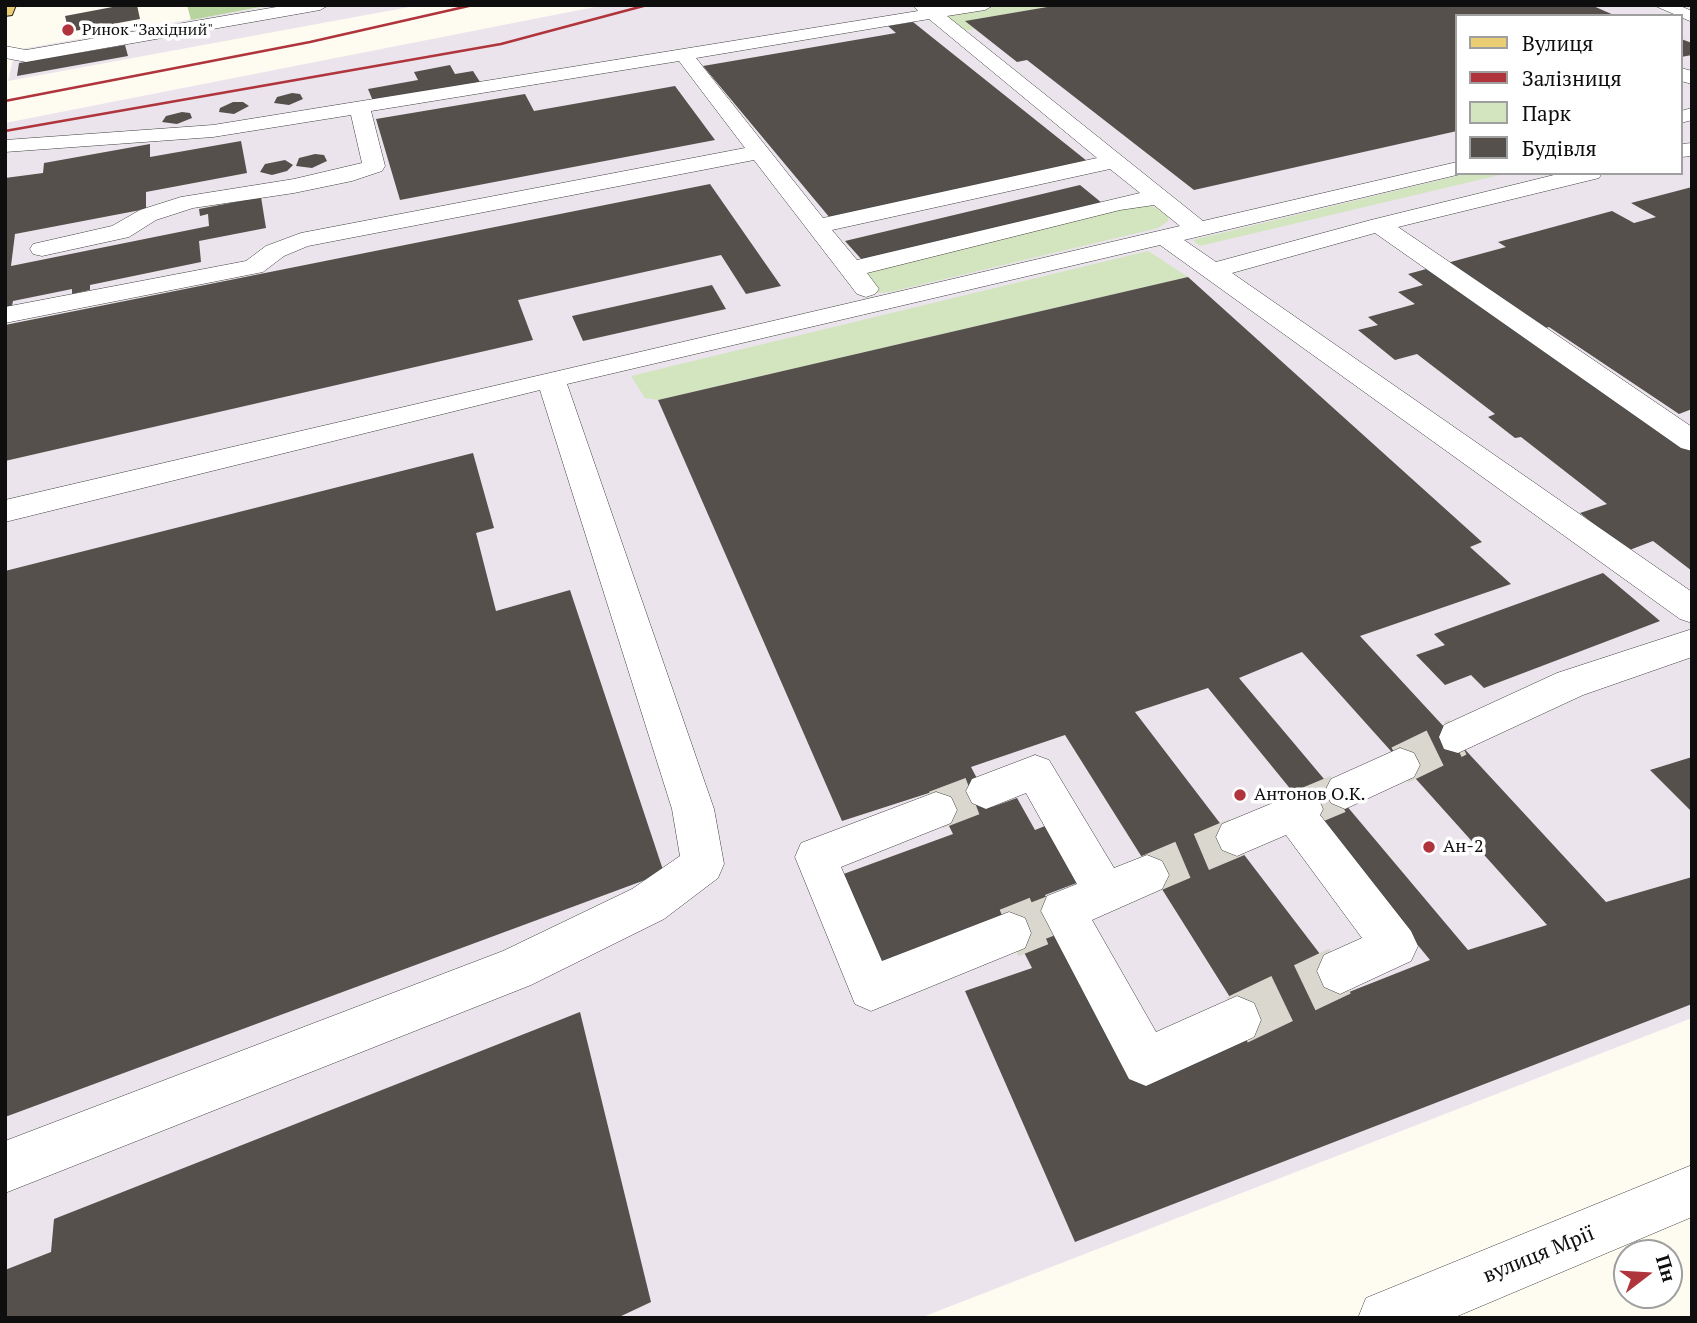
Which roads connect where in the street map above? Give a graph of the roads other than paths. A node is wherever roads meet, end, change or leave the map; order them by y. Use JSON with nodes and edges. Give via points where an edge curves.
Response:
{"nodes":[{"id":1,"x":7,"y":5,"type":"edge"},
{"id":2,"x":320,"y":5,"type":"edge"},
{"id":3,"x":985,"y":5,"type":"edge"},
{"id":4,"x":1662,"y":5,"type":"edge"},
{"id":5,"x":927,"y":10,"type":"edge"},
{"id":6,"x":5,"y":11,"type":"edge"},
{"id":7,"x":1692,"y":17,"type":"edge"},
{"id":8,"x":5,"y":52,"type":"edge"},
{"id":9,"x":684,"y":55,"type":"junction"},
{"id":10,"x":360,"y":109,"type":"junction"},
{"id":11,"x":5,"y":146,"type":"edge"},
{"id":12,"x":760,"y":152,"type":"junction"},
{"id":13,"x":1114,"y":161,"type":"junction"},
{"id":14,"x":1456,"y":169,"type":"edge"},
{"id":15,"x":1583,"y":175,"type":"edge"},
{"id":16,"x":294,"y":186,"type":"junction"},
{"id":17,"x":1158,"y":197,"type":"junction"},
{"id":18,"x":1379,"y":225,"type":"junction"},
{"id":19,"x":817,"y":226,"type":"junction"},
{"id":20,"x":1198,"y":229,"type":"junction"},
{"id":21,"x":1164,"y":237,"type":"junction"},
{"id":22,"x":301,"y":240,"type":"junction"},
{"id":23,"x":42,"y":249,"type":"dead end"},
{"id":24,"x":850,"y":269,"type":"junction"},
{"id":25,"x":1212,"y":271,"type":"junction"},
{"id":26,"x":877,"y":303,"type":"junction"},
{"id":27,"x":5,"y":315,"type":"edge"},
{"id":28,"x":551,"y":379,"type":"junction"},
{"id":29,"x":1692,"y":440,"type":"edge"},
{"id":30,"x":5,"y":511,"type":"edge"},
{"id":31,"x":1692,"y":610,"type":"edge"},
{"id":32,"x":1692,"y":643,"type":"edge"},
{"id":33,"x":1458,"y":737,"type":"tunnel mouth"},
{"id":34,"x":1400,"y":765,"type":"tunnel mouth"},
{"id":35,"x":986,"y":791,"type":"tunnel mouth"},
{"id":36,"x":1345,"y":791,"type":"tunnel mouth"},
{"id":37,"x":936,"y":810,"type":"tunnel mouth"},
{"id":38,"x":1237,"y":837,"type":"tunnel mouth"},
{"id":39,"x":1147,"y":875,"type":"tunnel mouth"},
{"id":40,"x":1105,"y":893,"type":"junction"},
{"id":41,"x":1009,"y":933,"type":"tunnel mouth"},
{"id":42,"x":1340,"y":971,"type":"tunnel mouth"},
{"id":43,"x":1237,"y":1020,"type":"tunnel mouth"},
{"id":44,"x":5,"y":1167,"type":"edge"},
{"id":45,"x":1692,"y":1191,"type":"edge"},
{"id":46,"x":1386,"y":1318,"type":"edge"}],
"edges":[{"from":1,"to":6,"type":"main road"},
{"from":2,"to":8,"type":"street","via":[[26,55]]},
{"from":3,"to":5,"type":"street"},
{"from":4,"to":7,"type":"street"},
{"from":5,"to":9,"type":"street"},
{"from":5,"to":13,"type":"street"},
{"from":9,"to":10,"type":"street"},
{"from":9,"to":12,"type":"street"},
{"from":10,"to":11,"type":"street","via":[[213,131]]},
{"from":10,"to":16,"type":"street","via":[[374,166]]},
{"from":12,"to":19,"type":"street"},
{"from":12,"to":22,"type":"street"},
{"from":13,"to":17,"type":"street"},
{"from":13,"to":19,"type":"street"},
{"from":14,"to":20,"type":"street"},
{"from":15,"to":18,"type":"street"},
{"from":16,"to":22,"type":"street"},
{"from":16,"to":23,"type":"street","via":[[189,202],[148,215],[120,232]]},
{"from":17,"to":20,"type":"street"},
{"from":17,"to":24,"type":"street"},
{"from":18,"to":25,"type":"street"},
{"from":18,"to":29,"type":"street"},
{"from":19,"to":24,"type":"street"},
{"from":20,"to":21,"type":"street"},
{"from":21,"to":25,"type":"street"},
{"from":21,"to":26,"type":"street"},
{"from":22,"to":27,"type":"street","via":[[254,267]]},
{"from":24,"to":26,"type":"street"},
{"from":25,"to":31,"type":"street"},
{"from":26,"to":28,"type":"street"},
{"from":28,"to":30,"type":"street"},
{"from":28,"to":44,"type":"street","via":[[694,809],[702,864],[648,904],[515,968]]},
{"from":32,"to":33,"type":"street","via":[[1570,684]]},
{"from":34,"to":36,"type":"street"},
{"from":35,"to":40,"type":"street","via":[[1035,772]]},
{"from":37,"to":41,"type":"street","via":[[816,857],[871,988]]},
{"from":38,"to":42,"type":"street","via":[[1298,811],[1395,946]]},
{"from":39,"to":40,"type":"street"},
{"from":40,"to":43,"type":"street","via":[[1061,912],[1146,1062]]},
{"from":45,"to":46,"type":"street","name":"вулиця Мрії"}]}
